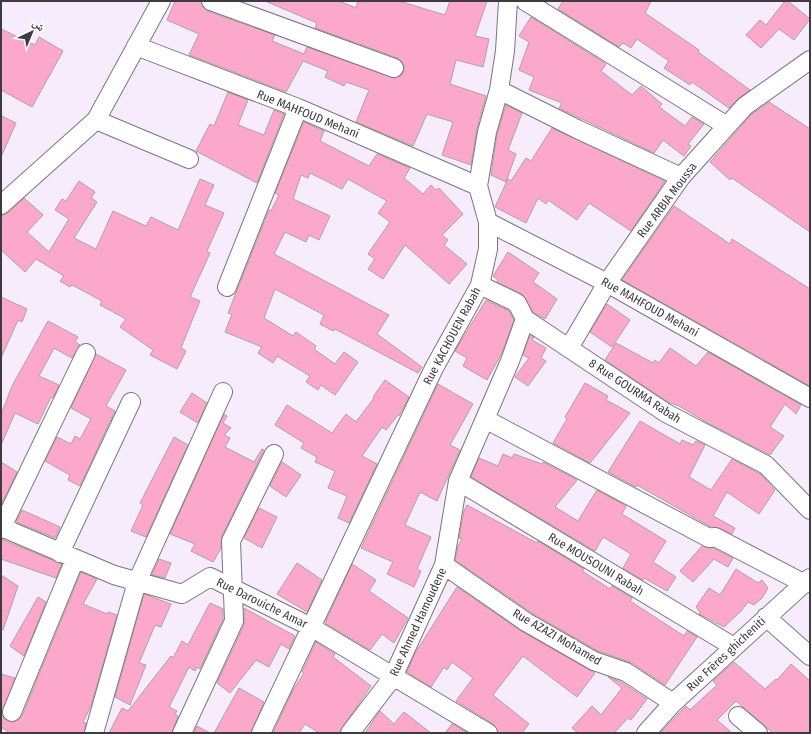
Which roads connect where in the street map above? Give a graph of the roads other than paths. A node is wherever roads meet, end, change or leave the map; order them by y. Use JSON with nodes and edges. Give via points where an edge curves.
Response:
{"nodes":[{"id":1,"x":161,"y":1,"type":"edge"},
{"id":2,"x":211,"y":1,"type":"edge"},
{"id":3,"x":508,"y":1,"type":"edge"},
{"id":4,"x":525,"y":1,"type":"edge"},
{"id":5,"x":136,"y":46,"type":"junction"},
{"id":6,"x":810,"y":60,"type":"edge"},
{"id":7,"x":394,"y":68,"type":"dead end"},
{"id":8,"x":499,"y":90,"type":"junction"},
{"id":9,"x":298,"y":108,"type":"junction"},
{"id":10,"x":96,"y":120,"type":"junction"},
{"id":11,"x":728,"y":126,"type":"junction"},
{"id":12,"x":189,"y":159,"type":"dead end"},
{"id":13,"x":681,"y":177,"type":"junction"},
{"id":14,"x":478,"y":186,"type":"junction"},
{"id":15,"x":1,"y":205,"type":"edge"},
{"id":16,"x":488,"y":222,"type":"junction"},
{"id":17,"x":607,"y":282,"type":"junction"},
{"id":18,"x":480,"y":285,"type":"junction"},
{"id":19,"x":227,"y":287,"type":"dead end"},
{"id":20,"x":525,"y":319,"type":"junction"},
{"id":21,"x":569,"y":348,"type":"junction"},
{"id":22,"x":86,"y":354,"type":"dead end"},
{"id":23,"x":223,"y":392,"type":"dead end"},
{"id":24,"x":810,"y":398,"type":"edge"},
{"id":25,"x":131,"y":402,"type":"dead end"},
{"id":26,"x":485,"y":419,"type":"junction"},
{"id":27,"x":274,"y":454,"type":"dead end"},
{"id":28,"x":458,"y":481,"type":"junction"},
{"id":29,"x":810,"y":510,"type":"edge"},
{"id":30,"x":1,"y":528,"type":"edge"},
{"id":31,"x":68,"y":556,"type":"junction"},
{"id":32,"x":444,"y":565,"type":"junction"},
{"id":33,"x":808,"y":581,"type":"edge"},
{"id":34,"x":138,"y":582,"type":"junction"},
{"id":35,"x":232,"y":588,"type":"junction"},
{"id":36,"x":766,"y":617,"type":"junction"},
{"id":37,"x":311,"y":627,"type":"junction"},
{"id":38,"x":734,"y":647,"type":"junction"},
{"id":39,"x":810,"y":656,"type":"edge"},
{"id":40,"x":393,"y":677,"type":"junction"},
{"id":41,"x":673,"y":703,"type":"junction"},
{"id":42,"x":12,"y":712,"type":"dead end"},
{"id":43,"x":738,"y":716,"type":"dead end"},
{"id":44,"x":94,"y":733,"type":"edge"},
{"id":45,"x":182,"y":733,"type":"edge"},
{"id":46,"x":261,"y":733,"type":"edge"},
{"id":47,"x":350,"y":733,"type":"edge"},
{"id":48,"x":488,"y":733,"type":"edge"},
{"id":49,"x":646,"y":733,"type":"edge"},
{"id":50,"x":758,"y":733,"type":"edge"}],
"edges":[{"from":1,"to":5,"type":"street"},
{"from":2,"to":7,"type":"street"},
{"from":3,"to":8,"type":"street","name":"Rue KACHOUEN Rabah"},
{"from":4,"to":11,"type":"street"},
{"from":5,"to":9,"type":"street","name":"Rue MAHFOUD Mehani"},
{"from":5,"to":10,"type":"street"},
{"from":6,"to":11,"type":"street","name":"Rue ARBIA Moussa","via":[[745,106]]},
{"from":8,"to":13,"type":"street"},
{"from":8,"to":14,"type":"street","name":"Rue KACHOUEN Rabah","via":[[487,132]]},
{"from":9,"to":14,"type":"street","name":"Rue MAHFOUD Mehani"},
{"from":9,"to":19,"type":"street"},
{"from":10,"to":12,"type":"street"},
{"from":10,"to":15,"type":"street"},
{"from":11,"to":13,"type":"street","name":"Rue ARBIA Moussa"},
{"from":13,"to":17,"type":"street","name":"Rue ARBIA Moussa"},
{"from":14,"to":16,"type":"street","name":"Rue KACHOUEN Rabah"},
{"from":16,"to":17,"type":"street","name":"Rue MAHFOUD Mehani"},
{"from":16,"to":18,"type":"street","name":"Rue KACHOUEN Rabah","via":[[488,249]]},
{"from":17,"to":21,"type":"street","name":"Rue ARBIA Moussa"},
{"from":17,"to":24,"type":"street","name":"Rue MAHFOUD Mehani"},
{"from":18,"to":20,"type":"street","name":"8 Rue GOURMA Rabah","via":[[517,303]]},
{"from":18,"to":37,"type":"street","name":"Rue KACHOUEN Rabah","via":[[434,368]]},
{"from":20,"to":21,"type":"street","name":"8 Rue GOURMA Rabah"},
{"from":20,"to":26,"type":"street","name":"Rue Ahmed Hamoudene"},
{"from":21,"to":29,"type":"street","name":"8 Rue GOURMA Rabah","via":[[666,413],[766,465]]},
{"from":22,"to":30,"type":"street"},
{"from":23,"to":34,"type":"street"},
{"from":25,"to":31,"type":"street"},
{"from":26,"to":28,"type":"street","name":"Rue Ahmed Hamoudene"},
{"from":26,"to":33,"type":"street","via":[[709,538],[716,537]]},
{"from":27,"to":35,"type":"street","via":[[231,541]]},
{"from":28,"to":32,"type":"street","name":"Rue Ahmed Hamoudene"},
{"from":28,"to":38,"type":"street","name":"Rue MOUSOUNI Rabah"},
{"from":30,"to":31,"type":"street","name":"Rue Darouiche Amar"},
{"from":31,"to":34,"type":"street","name":"Rue Darouiche Amar"},
{"from":31,"to":42,"type":"street"},
{"from":32,"to":40,"type":"street","name":"Rue Ahmed Hamoudene"},
{"from":32,"to":41,"type":"street","name":"Rue AZAZI Mohamed","via":[[526,622],[594,661],[626,672]]},
{"from":33,"to":36,"type":"street","name":"Rue Frères ghicheniti"},
{"from":34,"to":35,"type":"street","name":"Rue Darouiche Amar","via":[[182,594],[210,577]]},
{"from":34,"to":44,"type":"street"},
{"from":35,"to":37,"type":"street","name":"Rue Darouiche Amar"},
{"from":35,"to":45,"type":"street","via":[[234,621]]},
{"from":36,"to":38,"type":"street","name":"Rue Frères ghicheniti"},
{"from":36,"to":39,"type":"street"},
{"from":37,"to":40,"type":"street","name":"Rue Darouiche Amar"},
{"from":37,"to":46,"type":"street","name":"Rue KACHOUEN Rabah"},
{"from":38,"to":41,"type":"street","name":"Rue Frères ghicheniti"},
{"from":40,"to":47,"type":"street","name":"Rue Ahmed Hamoudene"},
{"from":40,"to":48,"type":"street","name":"Rue Darouiche Amar"},
{"from":41,"to":49,"type":"street","name":"Rue Frères ghicheniti"},
{"from":43,"to":50,"type":"street"}]}
